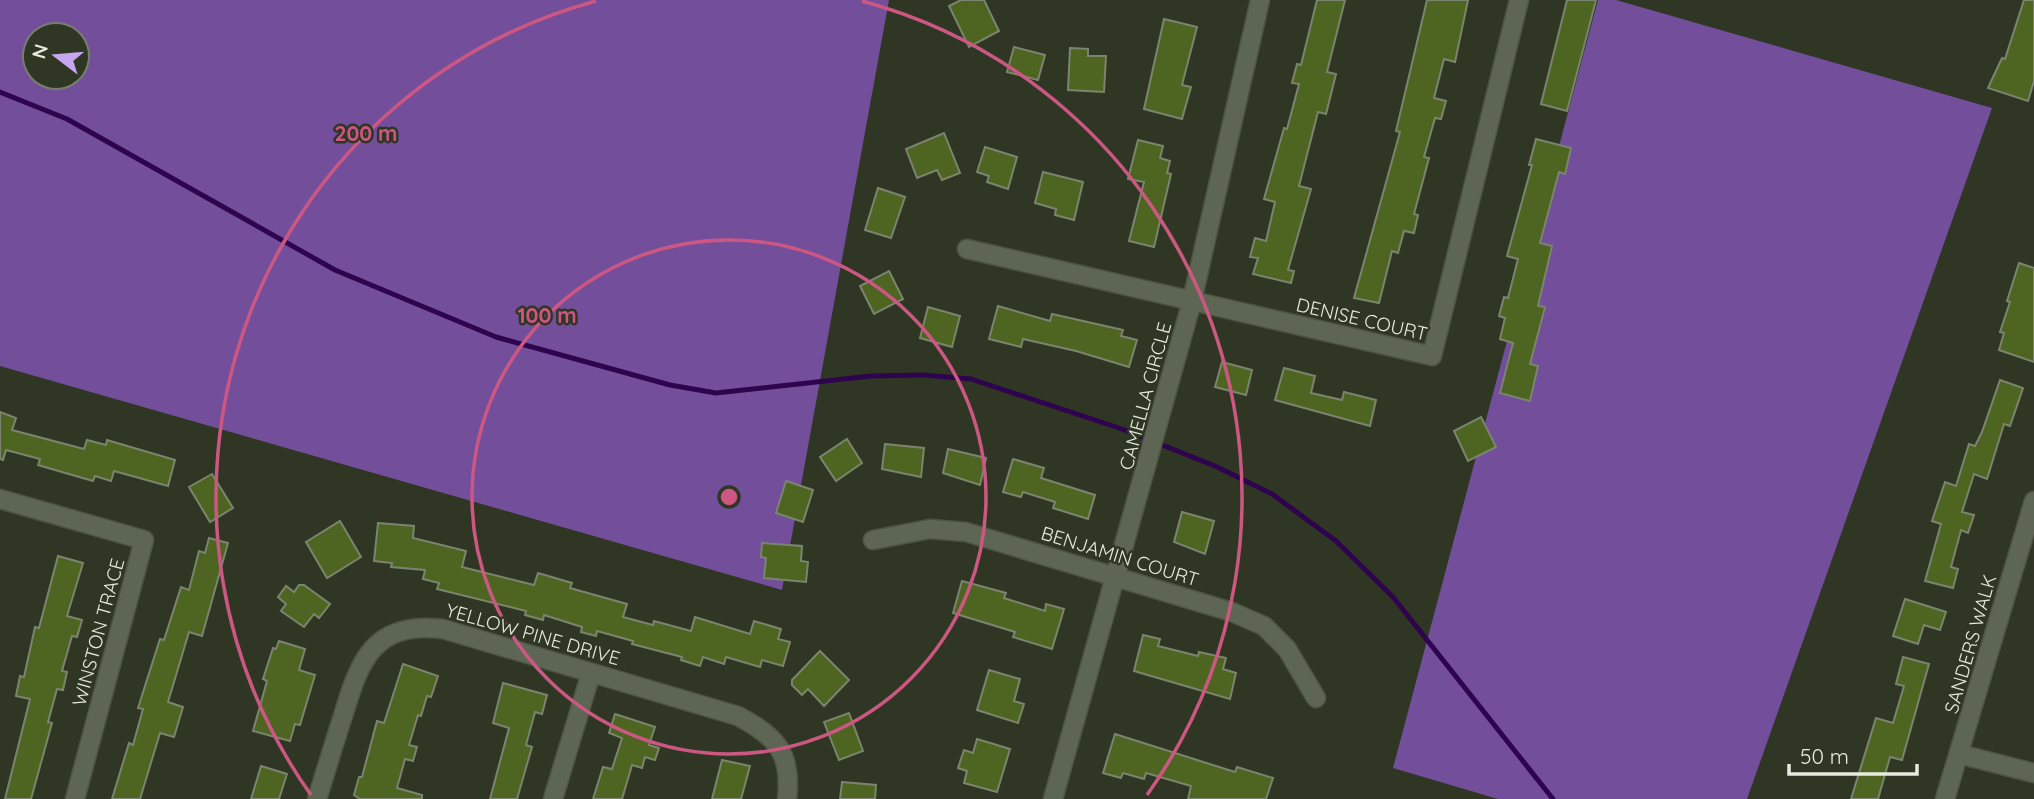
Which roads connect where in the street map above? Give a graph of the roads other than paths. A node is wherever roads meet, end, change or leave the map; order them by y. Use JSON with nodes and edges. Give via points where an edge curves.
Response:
{"nodes":[{"id":1,"x":1260,"y":0,"type":"edge"},
{"id":2,"x":1520,"y":0,"type":"edge"},
{"id":3,"x":967,"y":249,"type":"dead end"},
{"id":4,"x":1192,"y":301,"type":"junction"},
{"id":5,"x":0,"y":499,"type":"edge"},
{"id":6,"x":2034,"y":501,"type":"edge"},
{"id":7,"x":873,"y":540,"type":"dead end"},
{"id":8,"x":1117,"y":579,"type":"junction"},
{"id":9,"x":591,"y":673,"type":"junction"},
{"id":10,"x":1316,"y":698,"type":"dead end"},
{"id":11,"x":1959,"y":754,"type":"junction"},
{"id":12,"x":2034,"y":773,"type":"edge"},
{"id":13,"x":75,"y":799,"type":"edge"},
{"id":14,"x":317,"y":799,"type":"edge"},
{"id":15,"x":553,"y":799,"type":"edge"},
{"id":16,"x":787,"y":799,"type":"edge"},
{"id":17,"x":1053,"y":799,"type":"edge"},
{"id":18,"x":1945,"y":799,"type":"edge"}],
"edges":[{"from":1,"to":4,"type":"street","name":"CAMELLA CIRCLE"},
{"from":2,"to":4,"type":"street","name":"DENISE COURT","via":[[1432,356]]},
{"from":3,"to":4,"type":"street","name":"DENISE COURT"},
{"from":4,"to":8,"type":"street","name":"CAMELLA CIRCLE"},
{"from":5,"to":13,"type":"street","name":"WINSTON TRACE","via":[[144,540]]},
{"from":6,"to":11,"type":"street","name":"SANDERS WALK"},
{"from":7,"to":8,"type":"street","name":"BENJAMIN COURT","via":[[930,529],[966,532]]},
{"from":8,"to":10,"type":"street","name":"BENJAMIN COURT","via":[[1232,611],[1264,626],[1287,649]]},
{"from":8,"to":17,"type":"street","name":"CAMELLA CIRCLE"},
{"from":9,"to":14,"type":"street","name":"YELLOW PINE DRIVE","via":[[443,629],[419,626],[396,631],[364,657]]},
{"from":9,"to":15,"type":"street"},
{"from":9,"to":16,"type":"street","name":"YELLOW PINE DRIVE","via":[[738,716],[767,731],[782,750],[790,775]]},
{"from":11,"to":12,"type":"street"},
{"from":11,"to":18,"type":"street","name":"SANDERS WALK"}]}
